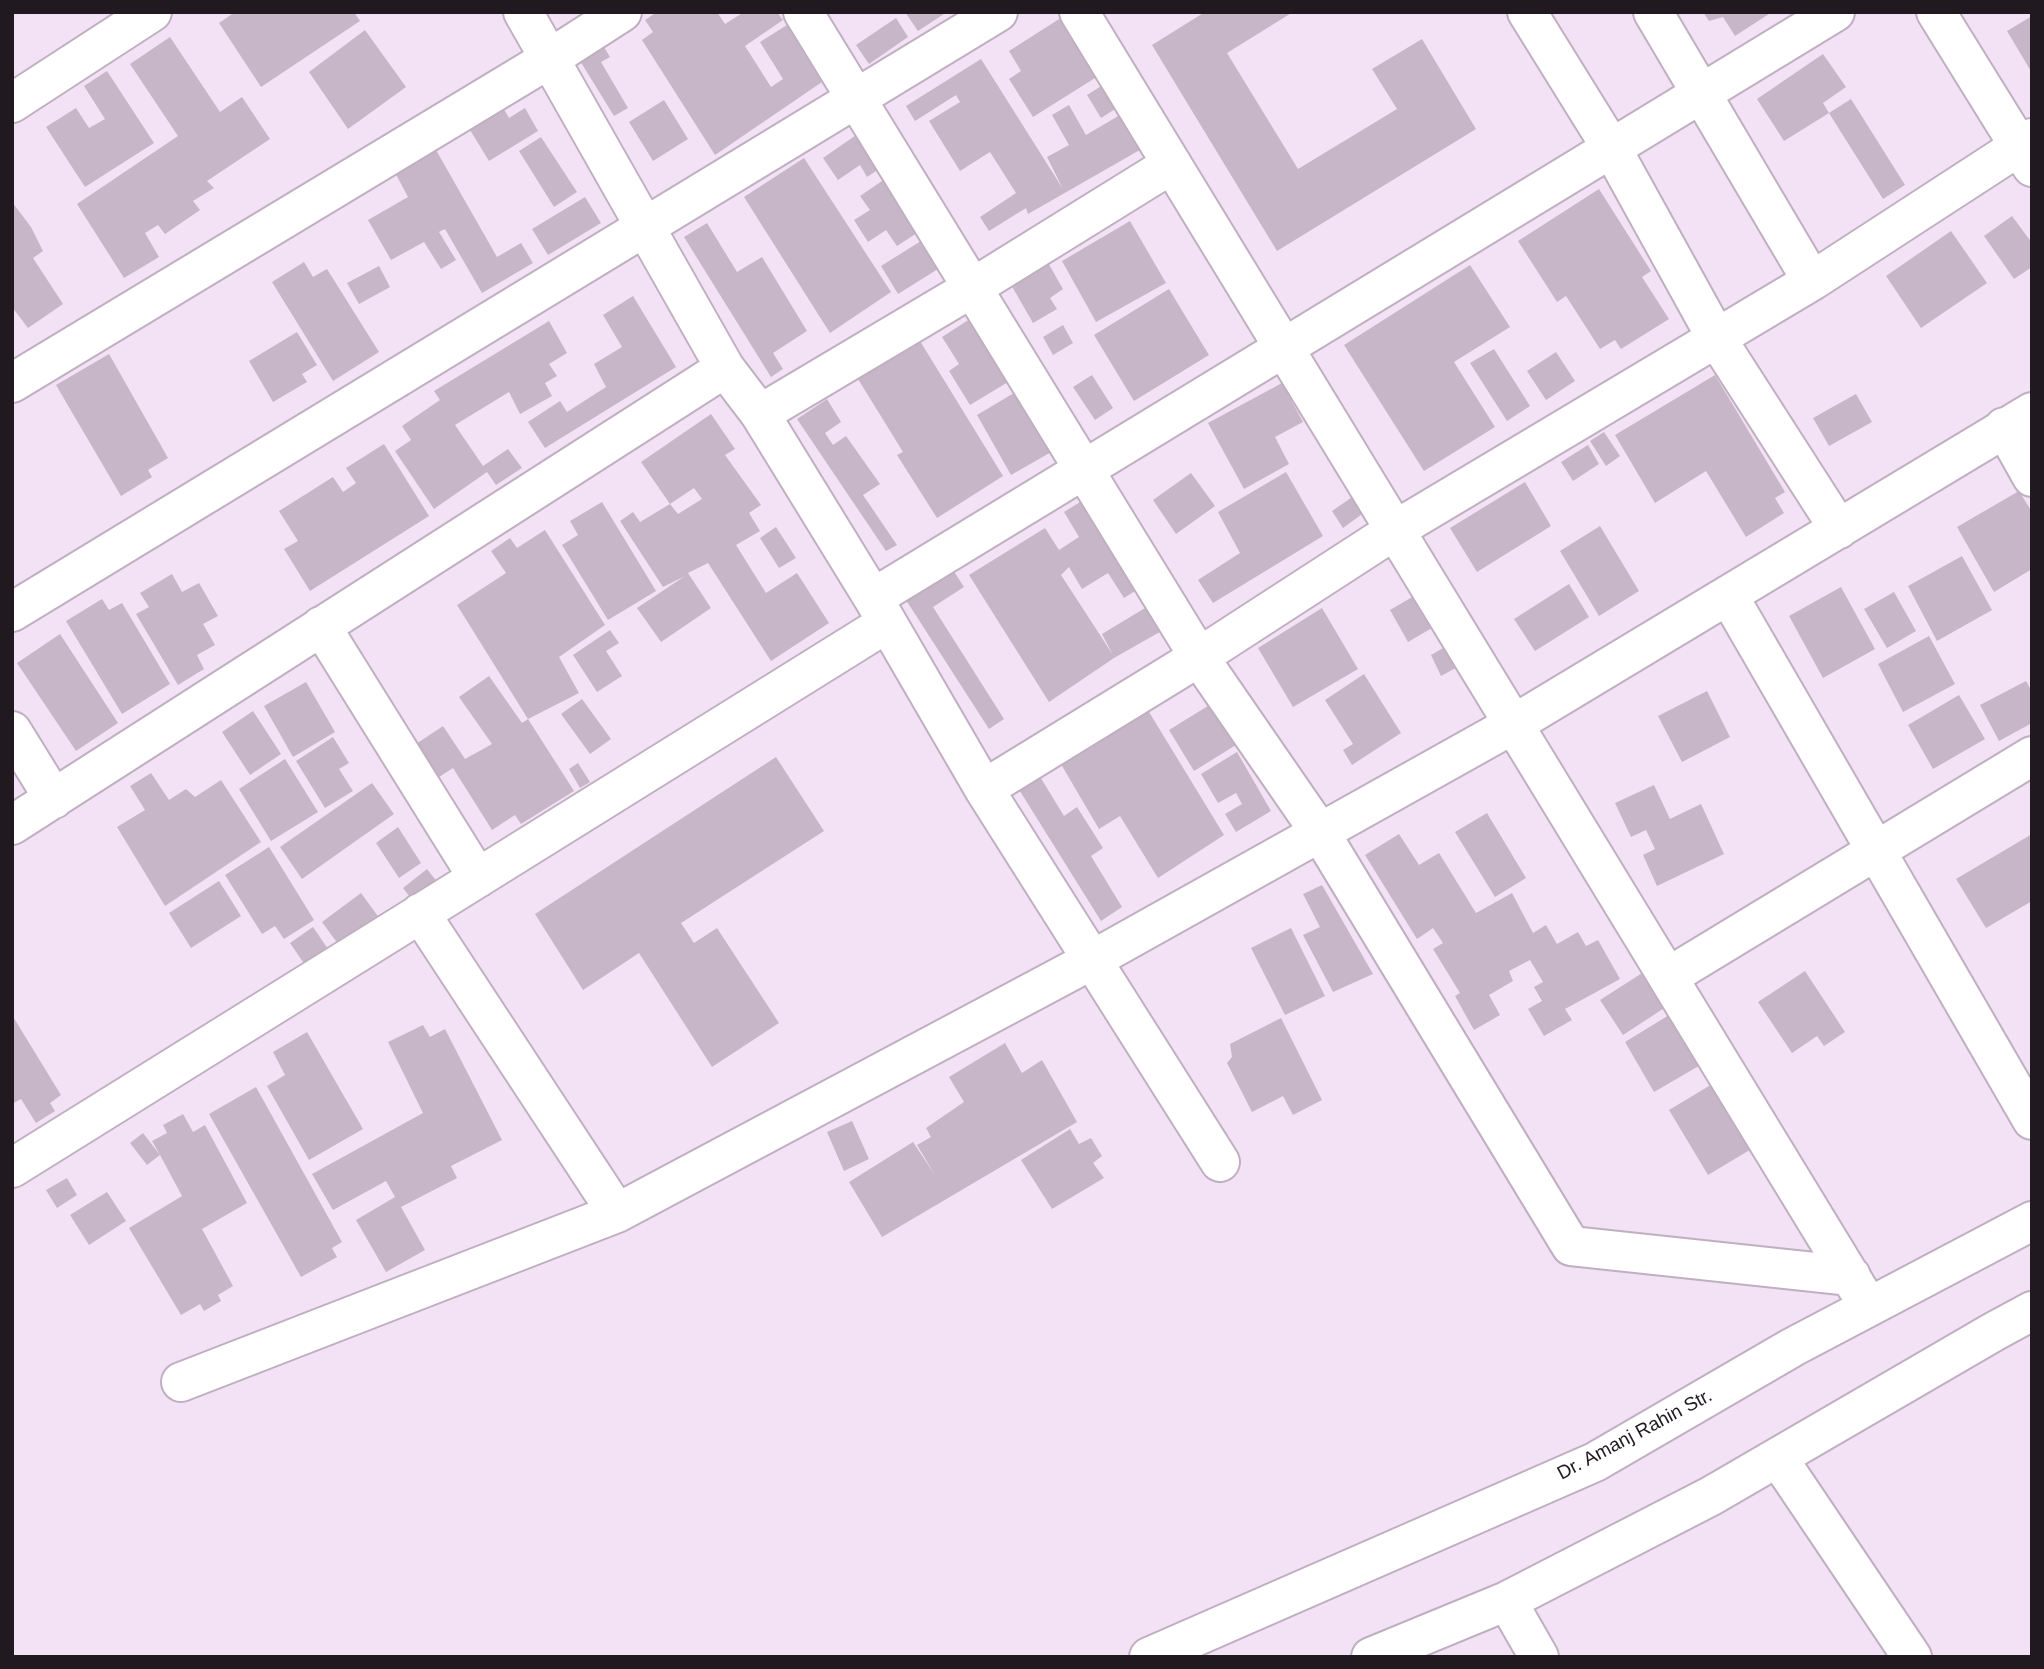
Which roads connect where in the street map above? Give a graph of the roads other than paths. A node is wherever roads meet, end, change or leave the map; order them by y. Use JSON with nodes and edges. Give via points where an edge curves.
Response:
{"nodes":[{"id":1,"x":152,"y":12,"type":"edge"},
{"id":2,"x":523,"y":12,"type":"edge"},
{"id":3,"x":622,"y":12,"type":"edge"},
{"id":4,"x":803,"y":12,"type":"edge"},
{"id":5,"x":998,"y":12,"type":"edge"},
{"id":6,"x":1079,"y":12,"type":"edge"},
{"id":7,"x":1527,"y":12,"type":"edge"},
{"id":8,"x":1653,"y":12,"type":"edge"},
{"id":9,"x":1836,"y":12,"type":"edge"},
{"id":10,"x":1936,"y":12,"type":"edge"},
{"id":11,"x":549,"y":59,"type":"junction"},
{"id":12,"x":1701,"y":94,"type":"junction"},
{"id":13,"x":856,"y":99,"type":"junction"},
{"id":14,"x":12,"y":103,"type":"edge"},
{"id":15,"x":1612,"y":149,"type":"junction"},
{"id":16,"x":2027,"y":150,"type":"edge"},
{"id":17,"x":1171,"y":164,"type":"junction"},
{"id":18,"x":646,"y":226,"type":"junction"},
{"id":19,"x":1812,"y":281,"type":"junction"},
{"id":20,"x":972,"y":288,"type":"junction"},
{"id":21,"x":1717,"y":339,"type":"junction"},
{"id":22,"x":1284,"y":348,"type":"junction"},
{"id":23,"x":725,"y":368,"type":"junction"},
{"id":24,"x":12,"y":383,"type":"edge"},
{"id":25,"x":760,"y":414,"type":"junction"},
{"id":26,"x":2018,"y":419,"type":"edge"},
{"id":27,"x":1084,"y":470,"type":"junction"},
{"id":28,"x":2032,"y":477,"type":"edge"},
{"id":29,"x":1839,"y":529,"type":"junction"},
{"id":30,"x":1395,"y":530,"type":"junction"},
{"id":31,"x":1728,"y":596,"type":"junction"},
{"id":32,"x":880,"y":610,"type":"junction"},
{"id":33,"x":12,"y":612,"type":"edge"},
{"id":34,"x":321,"y":626,"type":"junction"},
{"id":35,"x":1199,"y":657,"type":"junction"},
{"id":36,"x":1514,"y":724,"type":"junction"},
{"id":37,"x":12,"y":732,"type":"edge"},
{"id":38,"x":2032,"y":756,"type":"edge"},
{"id":39,"x":984,"y":789,"type":"junction"},
{"id":40,"x":54,"y":799,"type":"junction"},
{"id":41,"x":12,"y":825,"type":"edge"},
{"id":42,"x":1321,"y":834,"type":"junction"},
{"id":43,"x":1876,"y":850,"type":"junction"},
{"id":44,"x":478,"y":878,"type":"junction"},
{"id":45,"x":420,"y":913,"type":"junction"},
{"id":46,"x":1092,"y":960,"type":"junction"},
{"id":47,"x":1668,"y":977,"type":"junction"},
{"id":48,"x":2032,"y":1120,"type":"edge"},
{"id":49,"x":1220,"y":1162,"type":"dead end"},
{"id":50,"x":12,"y":1168,"type":"edge"},
{"id":51,"x":617,"y":1213,"type":"junction"},
{"id":52,"x":2032,"y":1221,"type":"edge"},
{"id":53,"x":1860,"y":1291,"type":"junction"},
{"id":54,"x":2032,"y":1311,"type":"edge"},
{"id":55,"x":181,"y":1382,"type":"dead end"},
{"id":56,"x":1778,"y":1458,"type":"junction"},
{"id":57,"x":1507,"y":1601,"type":"junction"},
{"id":58,"x":1149,"y":1657,"type":"edge"},
{"id":59,"x":1371,"y":1657,"type":"edge"},
{"id":60,"x":1539,"y":1657,"type":"edge"},
{"id":61,"x":1912,"y":1657,"type":"edge"}],
"edges":[{"from":1,"to":14,"type":"street"},
{"from":2,"to":11,"type":"street"},
{"from":3,"to":11,"type":"street"},
{"from":4,"to":13,"type":"street"},
{"from":5,"to":13,"type":"street"},
{"from":6,"to":17,"type":"street"},
{"from":7,"to":15,"type":"street"},
{"from":8,"to":12,"type":"street"},
{"from":9,"to":12,"type":"street"},
{"from":10,"to":16,"type":"street"},
{"from":11,"to":18,"type":"street"},
{"from":11,"to":24,"type":"street"},
{"from":12,"to":15,"type":"street"},
{"from":12,"to":19,"type":"street"},
{"from":13,"to":18,"type":"street"},
{"from":13,"to":20,"type":"street"},
{"from":15,"to":21,"type":"street"},
{"from":15,"to":22,"type":"street"},
{"from":16,"to":19,"type":"street"},
{"from":17,"to":20,"type":"street"},
{"from":17,"to":22,"type":"street"},
{"from":18,"to":23,"type":"street"},
{"from":18,"to":33,"type":"street"},
{"from":19,"to":21,"type":"street"},
{"from":20,"to":25,"type":"street"},
{"from":20,"to":27,"type":"street"},
{"from":21,"to":29,"type":"street"},
{"from":21,"to":30,"type":"street"},
{"from":22,"to":27,"type":"street"},
{"from":22,"to":30,"type":"street"},
{"from":23,"to":25,"type":"street"},
{"from":23,"to":34,"type":"street"},
{"from":25,"to":32,"type":"street"},
{"from":26,"to":28,"type":"street"},
{"from":26,"to":29,"type":"street"},
{"from":27,"to":32,"type":"street"},
{"from":27,"to":35,"type":"street"},
{"from":29,"to":31,"type":"street"},
{"from":30,"to":35,"type":"street"},
{"from":30,"to":36,"type":"street"},
{"from":31,"to":36,"type":"street"},
{"from":31,"to":43,"type":"street"},
{"from":32,"to":39,"type":"street"},
{"from":32,"to":44,"type":"street"},
{"from":34,"to":40,"type":"street"},
{"from":34,"to":44,"type":"street"},
{"from":35,"to":39,"type":"street"},
{"from":35,"to":42,"type":"street"},
{"from":36,"to":42,"type":"street"},
{"from":36,"to":47,"type":"street"},
{"from":37,"to":40,"type":"street"},
{"from":38,"to":43,"type":"street"},
{"from":39,"to":46,"type":"street"},
{"from":40,"to":41,"type":"street"},
{"from":42,"to":46,"type":"street"},
{"from":42,"to":53,"type":"street","via":[[1571,1246]]},
{"from":43,"to":47,"type":"street"},
{"from":43,"to":48,"type":"street"},
{"from":44,"to":45,"type":"street"},
{"from":45,"to":50,"type":"street"},
{"from":45,"to":51,"type":"street"},
{"from":46,"to":49,"type":"street"},
{"from":46,"to":51,"type":"street"},
{"from":47,"to":53,"type":"street"},
{"from":51,"to":55,"type":"street"},
{"from":52,"to":53,"type":"street","name":"Dr. Amanj Rahin Str."},
{"from":53,"to":58,"type":"street","name":"Dr. Amanj Rahin Str.","via":[[1793,1347],[1595,1462]]},
{"from":54,"to":56,"type":"street"},
{"from":56,"to":57,"type":"street"},
{"from":56,"to":61,"type":"street"},
{"from":57,"to":59,"type":"street"},
{"from":57,"to":60,"type":"street"}]}
